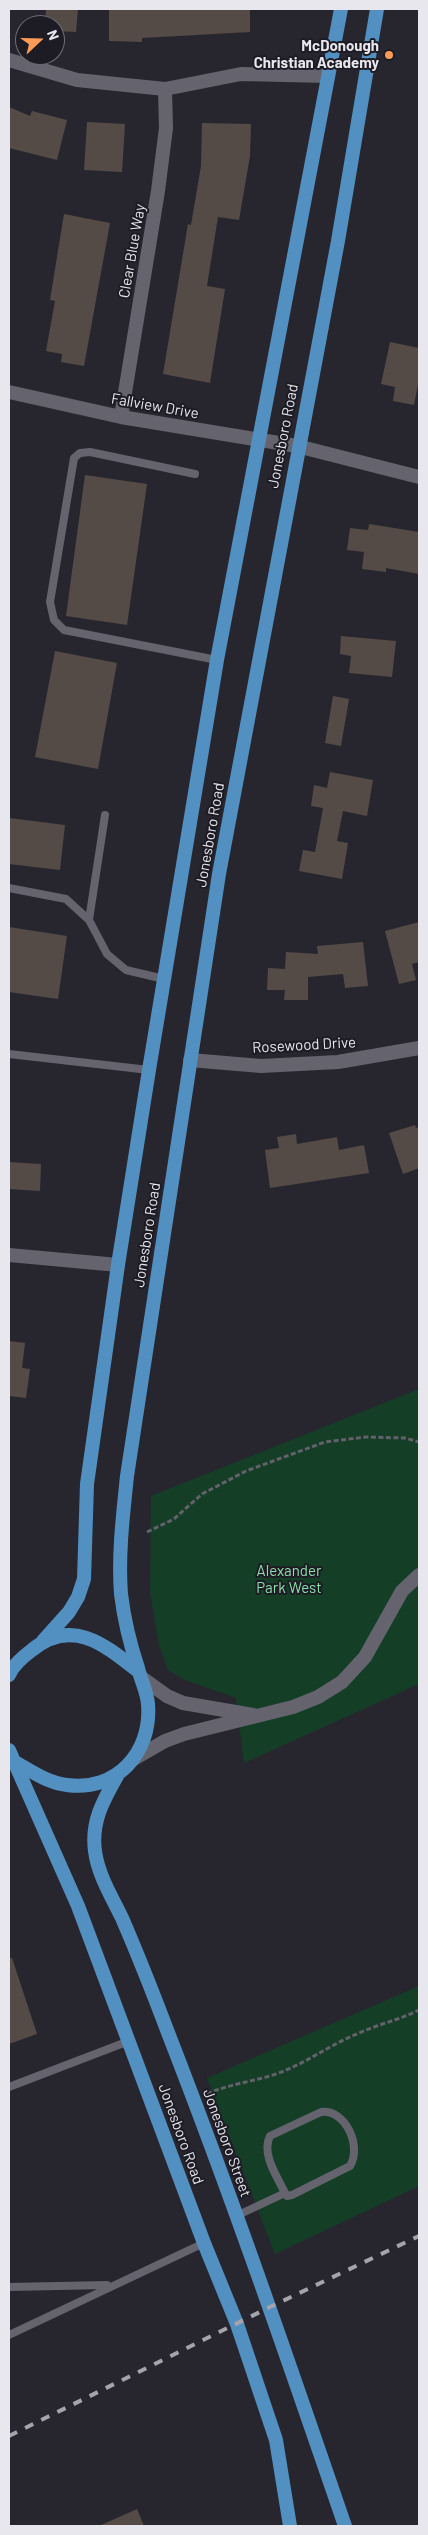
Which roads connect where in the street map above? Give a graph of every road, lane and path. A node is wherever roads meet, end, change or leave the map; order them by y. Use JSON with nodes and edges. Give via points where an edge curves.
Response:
{"nodes":[{"id":1,"x":341,"y":9,"type":"edge"},
{"id":2,"x":377,"y":9,"type":"edge"},
{"id":3,"x":9,"y":60,"type":"edge"},
{"id":4,"x":328,"y":76,"type":"junction"},
{"id":5,"x":164,"y":89,"type":"junction"},
{"id":6,"x":9,"y":392,"type":"edge"},
{"id":7,"x":121,"y":417,"type":"junction"},
{"id":8,"x":258,"y":440,"type":"junction"},
{"id":9,"x":297,"y":446,"type":"junction"},
{"id":10,"x":195,"y":474,"type":"dead end"},
{"id":11,"x":419,"y":477,"type":"edge"},
{"id":12,"x":217,"y":660,"type":"junction"},
{"id":13,"x":105,"y":815,"type":"dead end"},
{"id":14,"x":9,"y":888,"type":"edge"},
{"id":15,"x":89,"y":920,"type":"junction"},
{"id":16,"x":164,"y":979,"type":"junction"},
{"id":17,"x":419,"y":1048,"type":"edge"},
{"id":18,"x":9,"y":1054,"type":"edge"},
{"id":19,"x":190,"y":1060,"type":"junction"},
{"id":20,"x":149,"y":1070,"type":"junction"},
{"id":21,"x":9,"y":1255,"type":"edge"},
{"id":22,"x":118,"y":1265,"type":"junction"},
{"id":23,"x":419,"y":1442,"type":"edge"},
{"id":24,"x":147,"y":1532,"type":"dead end"},
{"id":25,"x":419,"y":1575,"type":"edge"},
{"id":26,"x":43,"y":1641,"type":"junction"},
{"id":27,"x":9,"y":1673,"type":"edge"},
{"id":28,"x":140,"y":1674,"type":"junction"},
{"id":29,"x":254,"y":1715,"type":"junction"},
{"id":30,"x":10,"y":1754,"type":"edge"},
{"id":31,"x":132,"y":1760,"type":"junction"},
{"id":32,"x":117,"y":1776,"type":"junction"},
{"id":33,"x":419,"y":2010,"type":"edge"},
{"id":34,"x":129,"y":2041,"type":"junction"},
{"id":35,"x":9,"y":2087,"type":"edge"},
{"id":36,"x":207,"y":2094,"type":"dead end"},
{"id":37,"x":285,"y":2193,"type":"junction"},
{"id":38,"x":236,"y":2216,"type":"junction"},
{"id":39,"x":204,"y":2243,"type":"junction"},
{"id":40,"x":112,"y":2285,"type":"junction"},
{"id":41,"x":9,"y":2287,"type":"edge"},
{"id":42,"x":9,"y":2335,"type":"edge"},
{"id":43,"x":290,"y":2526,"type":"edge"},
{"id":44,"x":345,"y":2526,"type":"edge"}],
"edges":[{"from":1,"to":4,"type":"main road","name":"Jonesboro Road"},
{"from":2,"to":9,"type":"main road","name":"Jonesboro Road","via":[[338,241]]},
{"from":3,"to":5,"type":"street","via":[[77,80]]},
{"from":4,"to":5,"type":"street","via":[[241,74]]},
{"from":4,"to":8,"type":"main road","name":"Jonesboro Road"},
{"from":5,"to":7,"type":"street","name":"Clear Blue Way","via":[[166,128],[158,190]]},
{"from":6,"to":7,"type":"street","name":"Fallview Drive"},
{"from":7,"to":8,"type":"street","name":"Fallview Drive"},
{"from":8,"to":9,"type":"street","name":"Fallview Drive"},
{"from":8,"to":12,"type":"main road","name":"Jonesboro Road"},
{"from":9,"to":11,"type":"street","name":"Fallview Drive"},
{"from":9,"to":19,"type":"main road","name":"Jonesboro Road","via":[[219,874]]},
{"from":10,"to":12,"type":"lane","via":[[90,452],[80,453],[74,458],[50,602],[54,620],[64,630]]},
{"from":12,"to":16,"type":"main road","name":"Jonesboro Road"},
{"from":13,"to":15,"type":"lane"},
{"from":14,"to":15,"type":"lane","via":[[66,899]]},
{"from":15,"to":16,"type":"lane","via":[[107,954],[126,970]]},
{"from":16,"to":20,"type":"main road","name":"Jonesboro Road"},
{"from":17,"to":19,"type":"street","name":"Rosewood Drive","via":[[338,1062],[261,1066]]},
{"from":18,"to":20,"type":"lane"},
{"from":19,"to":28,"type":"main road","name":"Jonesboro Road","via":[[127,1476],[122,1530],[121,1594]]},
{"from":20,"to":22,"type":"main road","name":"Jonesboro Road"},
{"from":21,"to":22,"type":"street"},
{"from":22,"to":26,"type":"main road","name":"Jonesboro Road","via":[[87,1484],[84,1580],[69,1612]]},
{"from":23,"to":24,"type":"path","via":[[405,1438],[366,1437],[317,1444],[246,1471],[202,1494],[174,1519]]},
{"from":25,"to":29,"type":"street","via":[[402,1591],[365,1657],[342,1682],[293,1707]]},
{"from":26,"to":27,"type":"main road","name":"Jonesboro Road"},
{"from":26,"to":28,"type":"main road","via":[[74,1635],[94,1640]]},
{"from":28,"to":29,"type":"street","via":[[167,1696],[183,1703]]},
{"from":28,"to":31,"type":"main road","name":"Jonesboro Road","via":[[147,1695],[147,1723],[144,1738]]},
{"from":29,"to":31,"type":"street","via":[[165,1741]]},
{"from":30,"to":32,"type":"main road","via":[[52,1782],[66,1785],[94,1785]]},
{"from":30,"to":34,"type":"main road","name":"Jonesboro Road","via":[[78,1906]]},
{"from":31,"to":32,"type":"main road","name":"Jonesboro Road"},
{"from":32,"to":38,"type":"main road","name":"Jonesboro Street","via":[[98,1810],[96,1820],[94,1833],[99,1867],[164,2022]]},
{"from":33,"to":36,"type":"path","via":[[359,2032],[290,2068],[224,2086]]},
{"from":34,"to":35,"type":"lane"},
{"from":34,"to":39,"type":"main road","name":"Jonesboro Road"},
{"from":37,"to":37,"type":"lane","via":[[266,2151],[270,2136],[321,2112],[337,2114],[347,2126],[354,2143],[354,2159],[350,2166],[292,2196]]},
{"from":37,"to":38,"type":"lane"},
{"from":38,"to":44,"type":"main road","name":"Jonesboro Street"},
{"from":39,"to":40,"type":"lane"},
{"from":39,"to":43,"type":"main road","name":"Jonesboro Road","via":[[237,2324],[276,2440]]},
{"from":40,"to":41,"type":"lane"},
{"from":40,"to":42,"type":"lane"}]}
